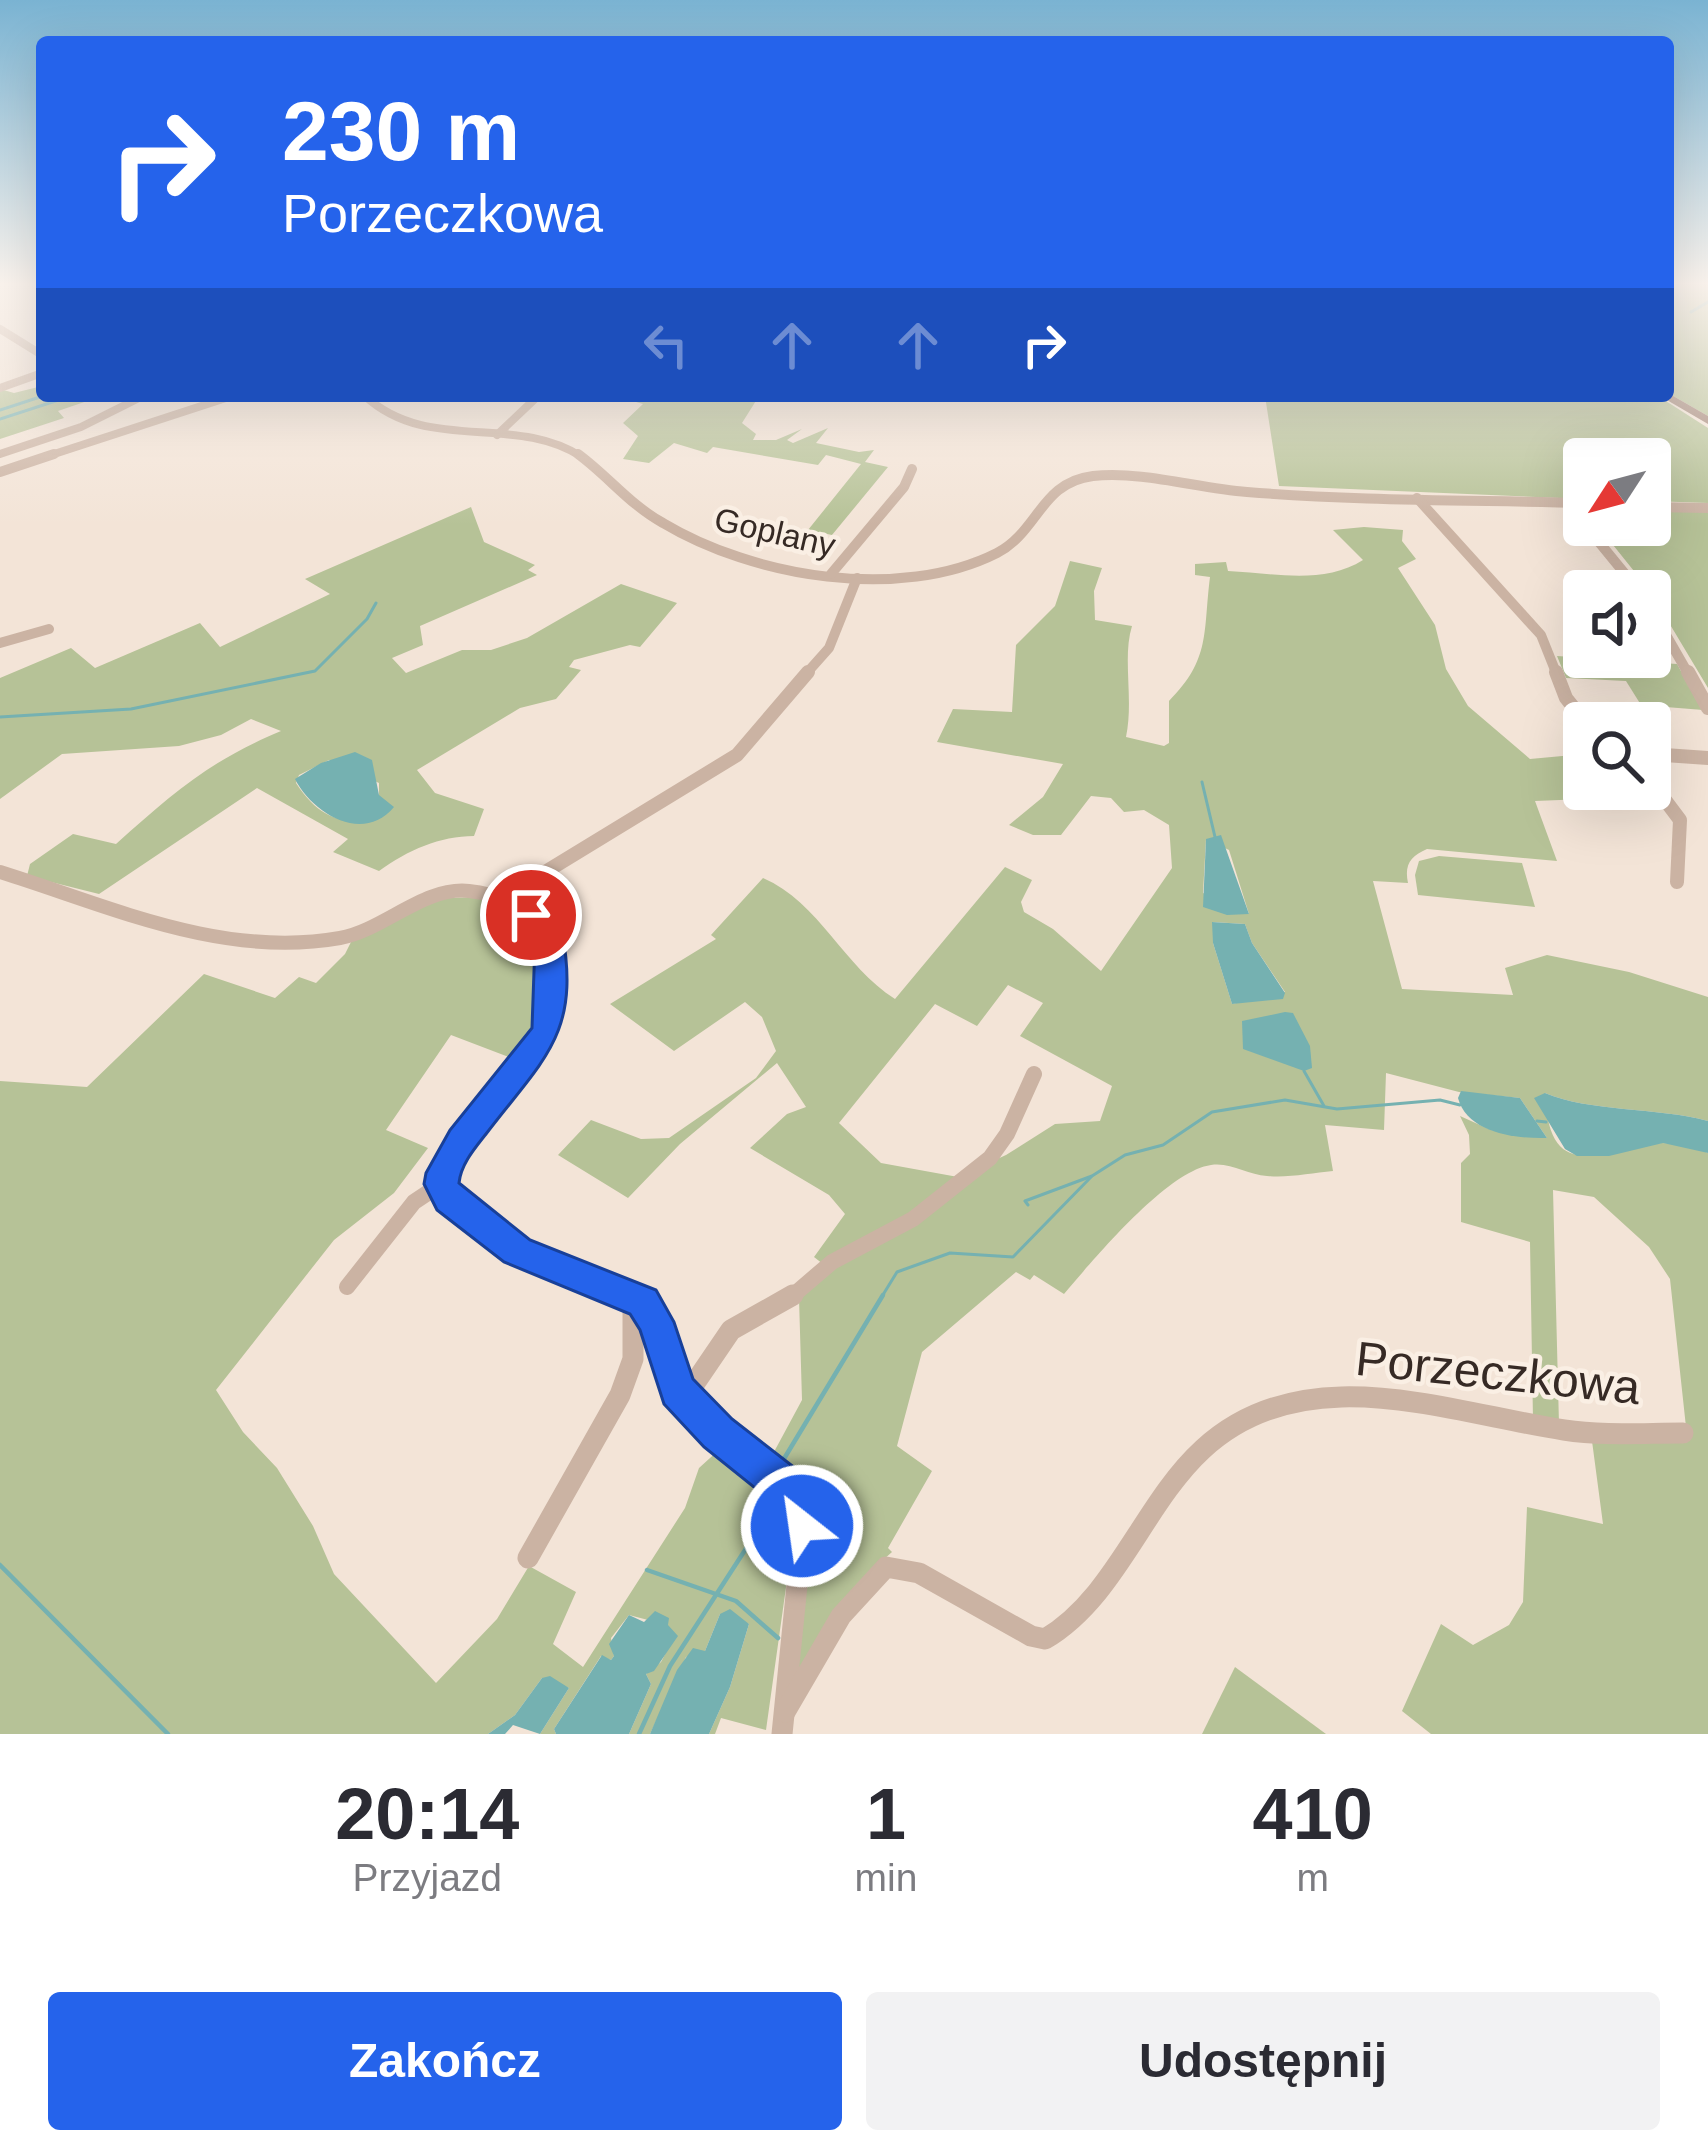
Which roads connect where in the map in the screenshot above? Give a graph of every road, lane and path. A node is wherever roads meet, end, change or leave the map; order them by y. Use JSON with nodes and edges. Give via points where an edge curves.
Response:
{"nodes":[{"id":1,"x":36,"y":375,"type":"edge"},
{"id":2,"x":0,"y":388,"type":"edge"},
{"id":3,"x":1674,"y":401,"type":"edge"},
{"id":4,"x":131,"y":402,"type":"edge"},
{"id":5,"x":214,"y":402,"type":"edge"},
{"id":6,"x":371,"y":402,"type":"edge"},
{"id":7,"x":532,"y":402,"type":"edge"},
{"id":8,"x":1708,"y":422,"type":"edge"},
{"id":9,"x":497,"y":436,"type":"junction"},
{"id":10,"x":0,"y":454,"type":"edge"},
{"id":11,"x":912,"y":469,"type":"dead end"},
{"id":12,"x":0,"y":472,"type":"edge"},
{"id":13,"x":1417,"y":498,"type":"junction"},
{"id":14,"x":1563,"y":502,"type":"edge"},
{"id":15,"x":1671,"y":507,"type":"edge"},
{"id":16,"x":1708,"y":508,"type":"edge"},
{"id":17,"x":1603,"y":546,"type":"edge"},
{"id":18,"x":1622,"y":570,"type":"edge"},
{"id":19,"x":831,"y":574,"type":"junction"},
{"id":20,"x":857,"y":578,"type":"junction"},
{"id":21,"x":49,"y":629,"type":"dead end"},
{"id":22,"x":0,"y":644,"type":"edge"},
{"id":23,"x":1671,"y":644,"type":"edge"},
{"id":24,"x":1570,"y":702,"type":"edge"},
{"id":25,"x":1708,"y":708,"type":"edge"},
{"id":26,"x":1671,"y":755,"type":"edge"},
{"id":27,"x":1708,"y":758,"type":"edge"},
{"id":28,"x":1671,"y":808,"type":"edge"},
{"id":29,"x":0,"y":872,"type":"edge"},
{"id":30,"x":1677,"y":882,"type":"dead end"},
{"id":31,"x":502,"y":899,"type":"junction"},
{"id":32,"x":1034,"y":1074,"type":"dead end"},
{"id":33,"x":442,"y":1184,"type":"junction"},
{"id":34,"x":346,"y":1287,"type":"dead end"},
{"id":35,"x":633,"y":1297,"type":"junction"},
{"id":36,"x":684,"y":1399,"type":"junction"},
{"id":37,"x":1683,"y":1432,"type":"dead end"},
{"id":38,"x":528,"y":1558,"type":"dead end"},
{"id":39,"x":784,"y":1723,"type":"edge"}],
"edges":[{"from":1,"to":2,"type":"street"},
{"from":3,"to":8,"type":"street"},
{"from":4,"to":10,"type":"street"},
{"from":5,"to":12,"type":"street"},
{"from":6,"to":9,"type":"street","name":"Goplany","via":[[403,422]]},
{"from":7,"to":9,"type":"street"},
{"from":9,"to":19,"type":"street","name":"Goplany","via":[[573,449],[634,506],[686,539]]},
{"from":11,"to":19,"type":"street"},
{"from":13,"to":14,"type":"street","name":"Goplany"},
{"from":13,"to":20,"type":"street","name":"Goplany","via":[[1077,478],[1056,487],[1000,550],[922,573]]},
{"from":13,"to":24,"type":"street","via":[[1541,635]]},
{"from":15,"to":16,"type":"street"},
{"from":17,"to":18,"type":"street"},
{"from":19,"to":20,"type":"street","name":"Goplany"},
{"from":20,"to":31,"type":"street","name":"Goplany","via":[[822,658],[737,755]]},
{"from":21,"to":22,"type":"street"},
{"from":23,"to":25,"type":"street"},
{"from":26,"to":27,"type":"street"},
{"from":28,"to":30,"type":"street","via":[[1680,820]]},
{"from":29,"to":31,"type":"street","via":[[180,932],[230,938],[340,938],[457,890]]},
{"from":31,"to":33,"type":"street","via":[[548,931],[550,1020],[462,1140]]},
{"from":32,"to":36,"type":"street","via":[[989,1158],[914,1219],[730,1330]]},
{"from":33,"to":34,"type":"street","via":[[414,1202]]},
{"from":33,"to":35,"type":"street","via":[[517,1251]]},
{"from":35,"to":36,"type":"street","name":"Porzeczkowa","via":[[656,1322]]},
{"from":35,"to":38,"type":"street","via":[[633,1359],[620,1395]]},
{"from":36,"to":39,"type":"street","name":"Porzeczkowa","via":[[799,1504]]},
{"from":37,"to":39,"type":"street","name":"Porzeczkowa","via":[[1569,1431],[1387,1397],[1282,1401],[1206,1446],[1045,1639],[919,1573],[886,1568],[854,1595]]}]}
